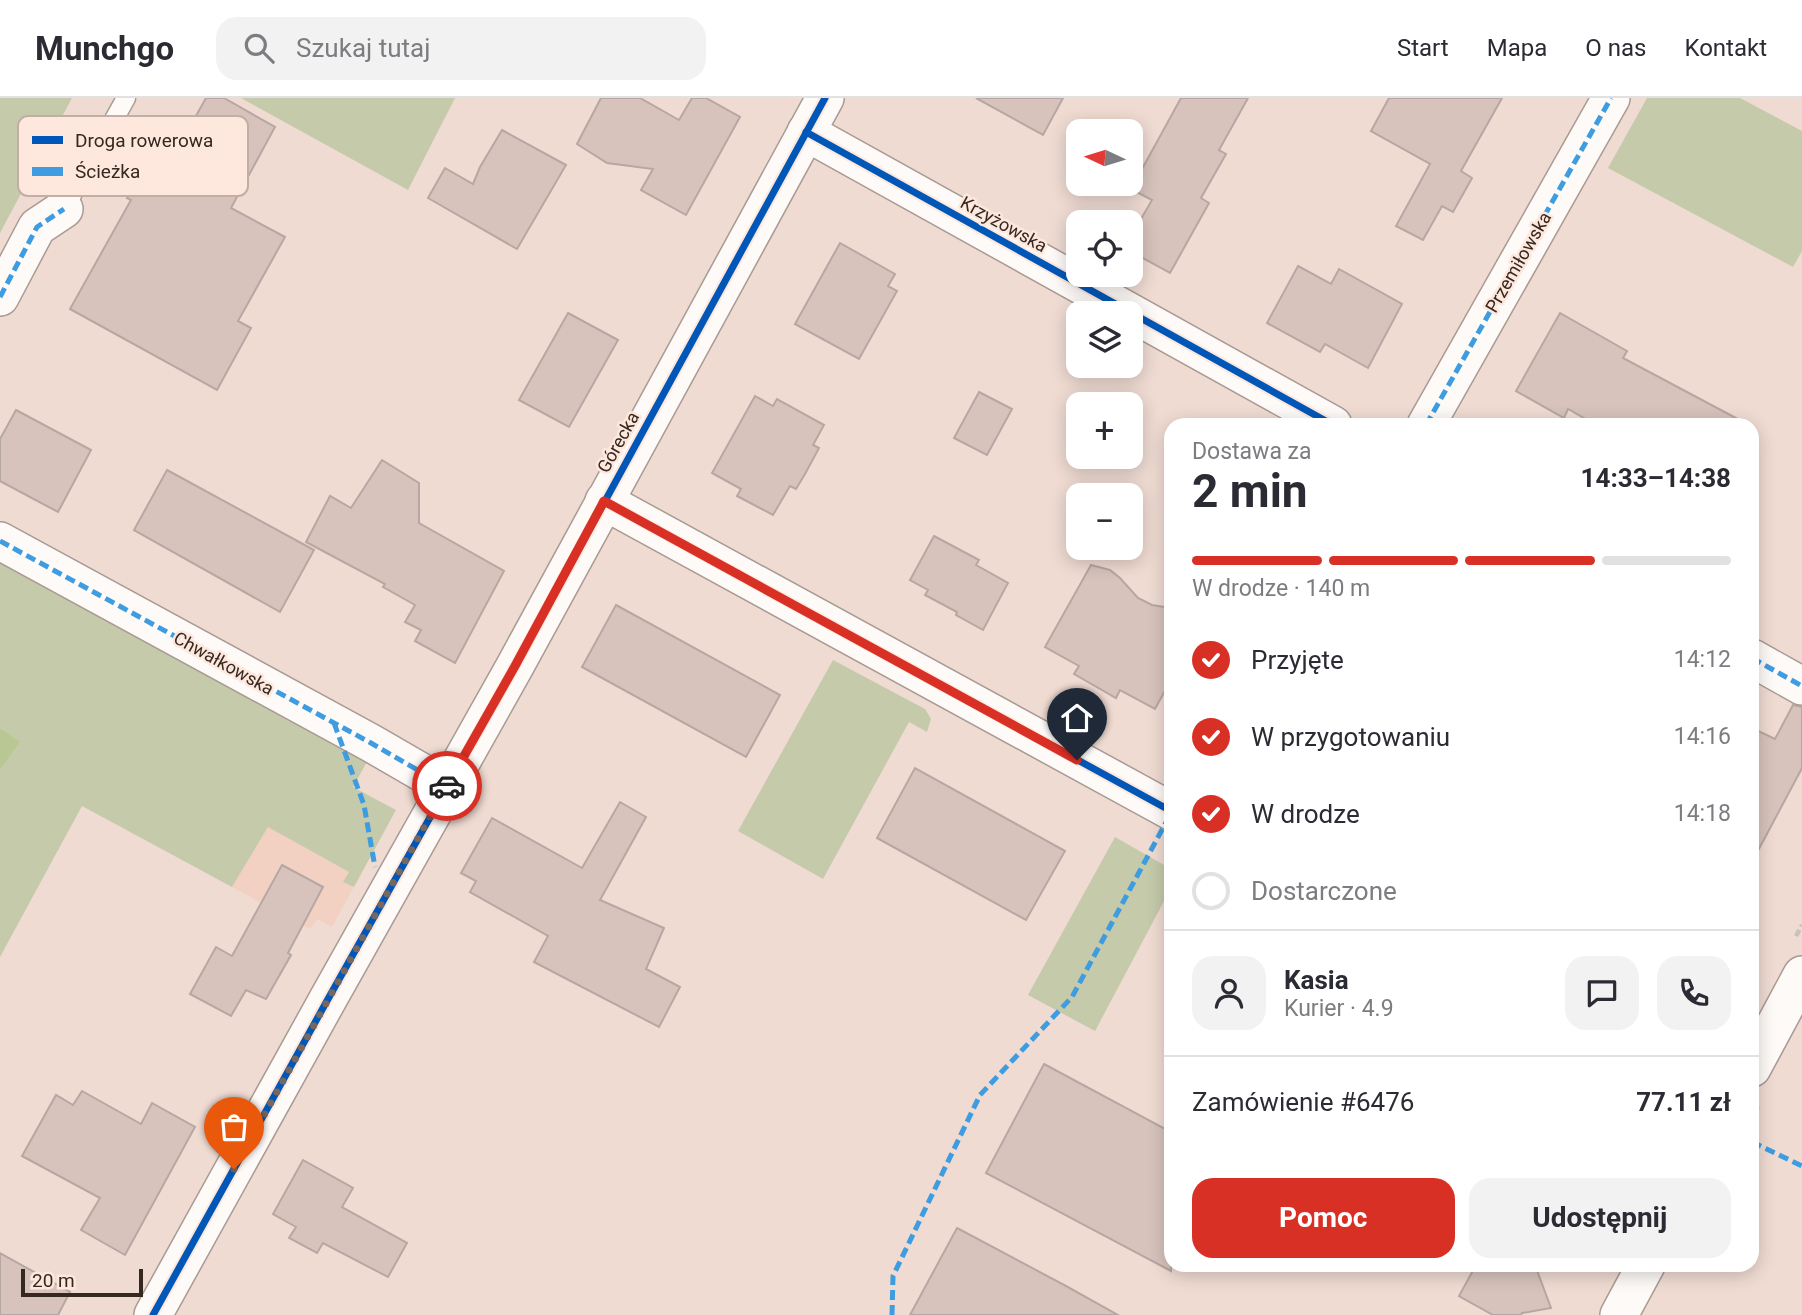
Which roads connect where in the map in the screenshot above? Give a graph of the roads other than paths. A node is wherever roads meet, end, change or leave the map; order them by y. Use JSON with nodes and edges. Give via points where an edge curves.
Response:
{"nodes":[{"id":1,"x":126,"y":98,"type":"edge"},
{"id":2,"x":825,"y":98,"type":"edge"},
{"id":3,"x":1611,"y":98,"type":"edge"},
{"id":4,"x":116,"y":116,"type":"edge"},
{"id":5,"x":806,"y":132,"type":"junction"},
{"id":6,"x":71,"y":196,"type":"edge"},
{"id":7,"x":64,"y":209,"type":"joint"},
{"id":8,"x":0,"y":297,"type":"edge"},
{"id":9,"x":1320,"y":418,"type":"edge"},
{"id":10,"x":1430,"y":418,"type":"edge"},
{"id":11,"x":604,"y":501,"type":"junction"},
{"id":12,"x":0,"y":541,"type":"edge"},
{"id":13,"x":1759,"y":662,"type":"edge"},
{"id":14,"x":1802,"y":686,"type":"edge"},
{"id":15,"x":447,"y":787,"type":"junction"},
{"id":16,"x":1164,"y":807,"type":"edge"},
{"id":17,"x":1802,"y":975,"type":"edge"},
{"id":18,"x":1759,"y":1055,"type":"edge"},
{"id":19,"x":1642,"y":1272,"type":"edge"},
{"id":20,"x":153,"y":1315,"type":"edge"},
{"id":21,"x":1619,"y":1315,"type":"edge"}],
"edges":[{"from":1,"to":4,"type":"lane"},
{"from":2,"to":5,"type":"street","name":"Górecka"},
{"from":3,"to":10,"type":"street","name":"Przemiłowska"},
{"from":5,"to":9,"type":"street","name":"Krzyżowska"},
{"from":5,"to":11,"type":"street","name":"Górecka"},
{"from":6,"to":7,"type":"lane"},
{"from":7,"to":8,"type":"street","via":[[37,227]]},
{"from":11,"to":15,"type":"street","name":"Górecka"},
{"from":11,"to":16,"type":"street"},
{"from":12,"to":15,"type":"street","name":"Chwałkowska"},
{"from":13,"to":14,"type":"street"},
{"from":15,"to":20,"type":"street","name":"Górecka"},
{"from":17,"to":18,"type":"street"},
{"from":19,"to":21,"type":"street"}]}
